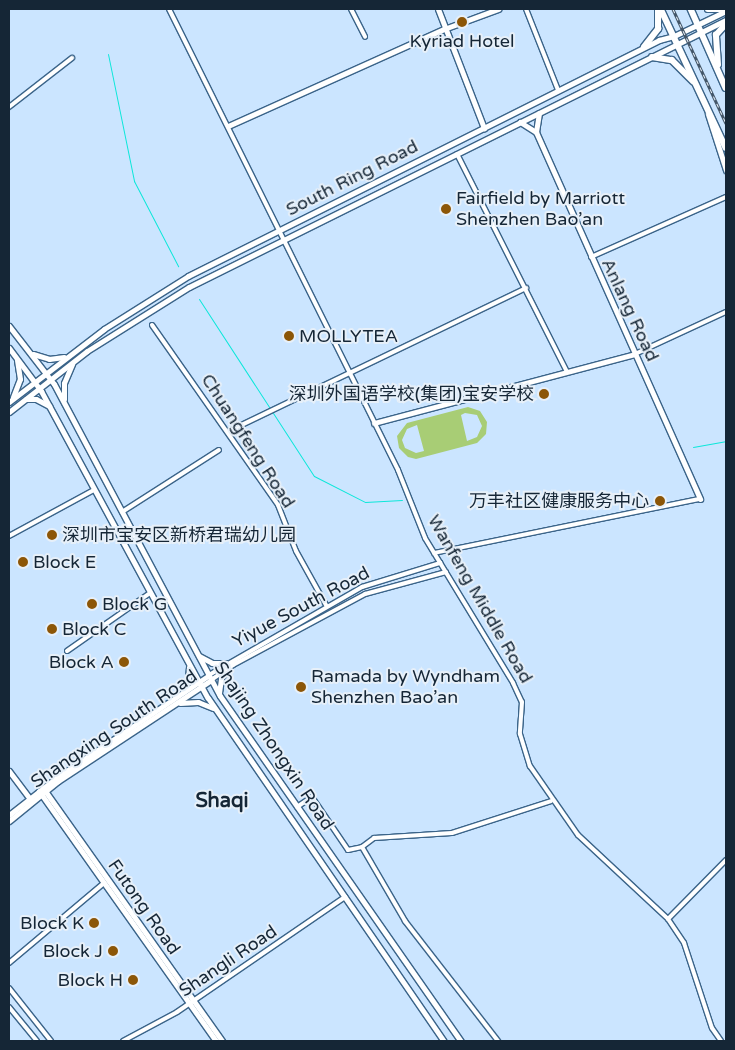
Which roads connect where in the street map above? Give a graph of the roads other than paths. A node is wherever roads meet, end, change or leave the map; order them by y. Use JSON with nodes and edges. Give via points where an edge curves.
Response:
{"nodes":[{"id":1,"x":169,"y":9,"type":"edge"},
{"id":2,"x":351,"y":9,"type":"edge"},
{"id":3,"x":438,"y":9,"type":"edge"},
{"id":4,"x":498,"y":9,"type":"edge"},
{"id":5,"x":526,"y":9,"type":"edge"},
{"id":6,"x":660,"y":9,"type":"edge"},
{"id":7,"x":691,"y":9,"type":"edge"},
{"id":8,"x":708,"y":9,"type":"edge"},
{"id":9,"x":726,"y":10,"type":"edge"},
{"id":10,"x":726,"y":22,"type":"edge"},
{"id":11,"x":698,"y":25,"type":"junction"},
{"id":12,"x":444,"y":28,"type":"junction"},
{"id":13,"x":701,"y":32,"type":"junction"},
{"id":14,"x":674,"y":36,"type":"junction"},
{"id":15,"x":365,"y":37,"type":"dead end"},
{"id":16,"x":677,"y":43,"type":"junction"},
{"id":17,"x":644,"y":47,"type":"junction"},
{"id":18,"x":652,"y":57,"type":"junction"},
{"id":19,"x":72,"y":58,"type":"dead end"},
{"id":20,"x":720,"y":75,"type":"junction"},
{"id":21,"x":698,"y":86,"type":"junction"},
{"id":22,"x":726,"y":88,"type":"edge"},
{"id":23,"x":558,"y":90,"type":"junction"},
{"id":24,"x":704,"y":99,"type":"junction"},
{"id":25,"x":9,"y":108,"type":"edge"},
{"id":26,"x":539,"y":113,"type":"junction"},
{"id":27,"x":520,"y":122,"type":"junction"},
{"id":28,"x":228,"y":126,"type":"junction"},
{"id":29,"x":484,"y":128,"type":"junction"},
{"id":30,"x":536,"y":132,"type":"junction"},
{"id":31,"x":726,"y":148,"type":"edge"},
{"id":32,"x":457,"y":154,"type":"junction"},
{"id":33,"x":726,"y":170,"type":"edge"},
{"id":34,"x":726,"y":197,"type":"edge"},
{"id":35,"x":279,"y":230,"type":"junction"},
{"id":36,"x":283,"y":239,"type":"junction"},
{"id":37,"x":591,"y":257,"type":"junction"},
{"id":38,"x":526,"y":288,"type":"junction"},
{"id":39,"x":726,"y":312,"type":"edge"},
{"id":40,"x":152,"y":325,"type":"dead end"},
{"id":41,"x":9,"y":326,"type":"edge"},
{"id":42,"x":90,"y":340,"type":"junction"},
{"id":43,"x":94,"y":347,"type":"junction"},
{"id":44,"x":9,"y":348,"type":"edge"},
{"id":45,"x":30,"y":352,"type":"junction"},
{"id":46,"x":635,"y":354,"type":"junction"},
{"id":47,"x":14,"y":355,"type":"junction"},
{"id":48,"x":67,"y":356,"type":"junction"},
{"id":49,"x":76,"y":359,"type":"junction"},
{"id":50,"x":46,"y":372,"type":"junction"},
{"id":51,"x":349,"y":373,"type":"junction"},
{"id":52,"x":568,"y":374,"type":"junction"},
{"id":53,"x":50,"y":379,"type":"junction"},
{"id":54,"x":35,"y":381,"type":"junction"},
{"id":55,"x":39,"y":388,"type":"junction"},
{"id":56,"x":24,"y":400,"type":"junction"},
{"id":57,"x":9,"y":402,"type":"edge"},
{"id":58,"x":66,"y":406,"type":"junction"},
{"id":59,"x":50,"y":408,"type":"junction"},
{"id":60,"x":9,"y":412,"type":"edge"},
{"id":61,"x":374,"y":423,"type":"junction"},
{"id":62,"x":229,"y":431,"type":"junction"},
{"id":63,"x":219,"y":450,"type":"dead end"},
{"id":64,"x":94,"y":490,"type":"junction"},
{"id":65,"x":700,"y":499,"type":"joint"},
{"id":66,"x":122,"y":512,"type":"junction"},
{"id":67,"x":9,"y":536,"type":"edge"},
{"id":68,"x":434,"y":553,"type":"junction"},
{"id":69,"x":440,"y":563,"type":"junction"},
{"id":70,"x":446,"y":572,"type":"junction"},
{"id":71,"x":150,"y":594,"type":"junction"},
{"id":72,"x":326,"y":605,"type":"junction"},
{"id":73,"x":67,"y":651,"type":"dead end"},
{"id":74,"x":198,"y":655,"type":"junction"},
{"id":75,"x":188,"y":664,"type":"junction"},
{"id":76,"x":227,"y":665,"type":"junction"},
{"id":77,"x":210,"y":678,"type":"junction"},
{"id":78,"x":200,"y":685,"type":"junction"},
{"id":79,"x":180,"y":696,"type":"junction"},
{"id":80,"x":220,"y":696,"type":"junction"},
{"id":81,"x":172,"y":706,"type":"junction"},
{"id":82,"x":217,"y":712,"type":"junction"},
{"id":83,"x":9,"y":771,"type":"edge"},
{"id":84,"x":42,"y":791,"type":"junction"},
{"id":85,"x":29,"y":798,"type":"junction"},
{"id":86,"x":551,"y":801,"type":"junction"},
{"id":87,"x":298,"y":807,"type":"junction"},
{"id":88,"x":9,"y":815,"type":"edge"},
{"id":89,"x":9,"y":821,"type":"edge"},
{"id":90,"x":362,"y":847,"type":"junction"},
{"id":91,"x":726,"y":860,"type":"edge"},
{"id":92,"x":104,"y":883,"type":"junction"},
{"id":93,"x":344,"y":897,"type":"junction"},
{"id":94,"x":668,"y":919,"type":"junction"},
{"id":95,"x":9,"y":963,"type":"edge"},
{"id":96,"x":9,"y":988,"type":"edge"},
{"id":97,"x":192,"y":1002,"type":"junction"},
{"id":98,"x":9,"y":1007,"type":"edge"},
{"id":99,"x":37,"y":1041,"type":"edge"},
{"id":100,"x":51,"y":1041,"type":"edge"},
{"id":101,"x":124,"y":1041,"type":"edge"},
{"id":102,"x":216,"y":1041,"type":"edge"},
{"id":103,"x":222,"y":1041,"type":"edge"},
{"id":104,"x":444,"y":1041,"type":"edge"},
{"id":105,"x":461,"y":1041,"type":"edge"},
{"id":106,"x":498,"y":1041,"type":"edge"},
{"id":107,"x":721,"y":1041,"type":"edge"}],
"edges":[{"from":1,"to":28,"type":"street","name":"Wanfeng Middle Road"},
{"from":2,"to":15,"type":"street"},
{"from":3,"to":12,"type":"street"},
{"from":4,"to":12,"type":"street"},
{"from":5,"to":23,"type":"street"},
{"from":6,"to":14,"type":"main road"},
{"from":6,"to":17,"type":"main road","via":[[658,29]]},
{"from":7,"to":11,"type":"main road"},
{"from":8,"to":9,"type":"main road"},
{"from":9,"to":11,"type":"street","name":"South Ring Road"},
{"from":10,"to":13,"type":"street","name":"South Ring Road"},
{"from":10,"to":20,"type":"main road","via":[[715,41]]},
{"from":11,"to":13,"type":"main road"},
{"from":11,"to":14,"type":"street","name":"South Ring Road"},
{"from":12,"to":28,"type":"street"},
{"from":12,"to":29,"type":"street"},
{"from":13,"to":16,"type":"street","name":"South Ring Road"},
{"from":13,"to":20,"type":"main road"},
{"from":14,"to":16,"type":"main road"},
{"from":14,"to":17,"type":"street","name":"South Ring Road"},
{"from":16,"to":18,"type":"street","name":"South Ring Road"},
{"from":16,"to":21,"type":"main road"},
{"from":17,"to":23,"type":"street","name":"South Ring Road"},
{"from":18,"to":21,"type":"main road","via":[[672,60]]},
{"from":18,"to":26,"type":"street","name":"South Ring Road"},
{"from":19,"to":25,"type":"street"},
{"from":20,"to":22,"type":"main road"},
{"from":21,"to":24,"type":"main road"},
{"from":23,"to":29,"type":"street","name":"South Ring Road"},
{"from":24,"to":31,"type":"main road"},
{"from":24,"to":33,"type":"street"},
{"from":26,"to":27,"type":"street","name":"South Ring Road"},
{"from":26,"to":30,"type":"street"},
{"from":27,"to":30,"type":"street"},
{"from":27,"to":32,"type":"street","name":"South Ring Road"},
{"from":28,"to":35,"type":"street","name":"Wanfeng Middle Road"},
{"from":29,"to":35,"type":"street","name":"South Ring Road"},
{"from":30,"to":37,"type":"street","name":"Anlang Road"},
{"from":32,"to":36,"type":"street","name":"South Ring Road"},
{"from":32,"to":38,"type":"street"},
{"from":34,"to":37,"type":"street"},
{"from":35,"to":36,"type":"street","name":"Wanfeng Middle Road"},
{"from":35,"to":42,"type":"street","name":"South Ring Road","via":[[174,284]]},
{"from":36,"to":43,"type":"street","name":"South Ring Road","via":[[177,293]]},
{"from":36,"to":51,"type":"street","name":"Wanfeng Middle Road"},
{"from":37,"to":46,"type":"street","name":"Anlang Road"},
{"from":38,"to":51,"type":"street"},
{"from":38,"to":52,"type":"street"},
{"from":39,"to":46,"type":"street"},
{"from":40,"to":62,"type":"street","name":"Chuangfeng Road"},
{"from":41,"to":45,"type":"street","name":"Shajing Zhongxin Road"},
{"from":42,"to":43,"type":"street","via":[[88,346]]},
{"from":42,"to":48,"type":"street","name":"South Ring Road"},
{"from":43,"to":49,"type":"street","name":"South Ring Road"},
{"from":44,"to":47,"type":"street","name":"Shajing Zhongxin Road"},
{"from":45,"to":48,"type":"street","via":[[47,358]]},
{"from":45,"to":50,"type":"street","name":"Shajing Zhongxin Road"},
{"from":46,"to":52,"type":"street"},
{"from":46,"to":65,"type":"street","name":"Anlang Road"},
{"from":47,"to":54,"type":"street","name":"Shajing Zhongxin Road"},
{"from":47,"to":57,"type":"street","via":[[20,379]]},
{"from":48,"to":50,"type":"street","name":"South Ring Road"},
{"from":49,"to":53,"type":"street","name":"South Ring Road"},
{"from":49,"to":58,"type":"street","via":[[64,383]]},
{"from":50,"to":53,"type":"street","name":"Shajing Zhongxin Road"},
{"from":50,"to":54,"type":"street","name":"South Ring Road"},
{"from":51,"to":61,"type":"street","name":"Wanfeng Middle Road"},
{"from":51,"to":62,"type":"street"},
{"from":52,"to":61,"type":"street"},
{"from":53,"to":55,"type":"street","name":"South Ring Road"},
{"from":53,"to":58,"type":"street","name":"Shajing Zhongxin Road"},
{"from":54,"to":55,"type":"street","name":"Shajing Zhongxin Road"},
{"from":54,"to":57,"type":"street","name":"South Ring Road"},
{"from":55,"to":56,"type":"street","name":"South Ring Road"},
{"from":55,"to":59,"type":"street","name":"Shajing Zhongxin Road"},
{"from":56,"to":59,"type":"street","via":[[36,399]]},
{"from":56,"to":60,"type":"street","name":"South Ring Road"},
{"from":58,"to":66,"type":"street","name":"Shajing Zhongxin Road"},
{"from":59,"to":64,"type":"street","name":"Shajing Zhongxin Road"},
{"from":61,"to":68,"type":"street","name":"Wanfeng Middle Road"},
{"from":62,"to":72,"type":"street","name":"Chuangfeng Road","via":[[278,505],[296,551]]},
{"from":63,"to":66,"type":"street"},
{"from":64,"to":67,"type":"street"},
{"from":64,"to":71,"type":"street","name":"Shajing Zhongxin Road"},
{"from":65,"to":68,"type":"street"},
{"from":66,"to":74,"type":"street","name":"Shajing Zhongxin Road"},
{"from":68,"to":69,"type":"street","name":"Wanfeng Middle Road"},
{"from":69,"to":70,"type":"street","name":"Wanfeng Middle Road"},
{"from":69,"to":72,"type":"street","name":"Yiyue South Road","via":[[393,575]]},
{"from":70,"to":76,"type":"street","name":"Yiyue South Road","via":[[365,594]]},
{"from":70,"to":86,"type":"street","name":"Wanfeng Middle Road","via":[[503,662],[519,696],[524,750]]},
{"from":71,"to":73,"type":"street"},
{"from":71,"to":75,"type":"street","name":"Shajing Zhongxin Road"},
{"from":72,"to":76,"type":"street","name":"Yiyue South Road"},
{"from":74,"to":76,"type":"street","via":[[212,664]]},
{"from":74,"to":77,"type":"street","name":"Shajing Zhongxin Road"},
{"from":75,"to":78,"type":"street","name":"Shajing Zhongxin Road"},
{"from":75,"to":79,"type":"street","via":[[188,681]]},
{"from":76,"to":77,"type":"street","name":"Yiyue South Road"},
{"from":76,"to":80,"type":"street","via":[[220,681]]},
{"from":77,"to":78,"type":"street","name":"Shangxing South Road"},
{"from":77,"to":80,"type":"street","name":"Shajing Zhongxin Road"},
{"from":78,"to":79,"type":"street","name":"Shangxing South Road"},
{"from":78,"to":81,"type":"street","name":"Shangxing South Road"},
{"from":78,"to":82,"type":"street","name":"Shajing Zhongxin Road"},
{"from":79,"to":84,"type":"street","name":"Shangxing South Road"},
{"from":80,"to":87,"type":"street","name":"Shajing Zhongxin Road"},
{"from":81,"to":82,"type":"street","via":[[198,702]]},
{"from":81,"to":84,"type":"street","name":"Shangxing South Road"},
{"from":82,"to":93,"type":"street","name":"Shajing Zhongxin Road"},
{"from":83,"to":85,"type":"street"},
{"from":84,"to":85,"type":"street","name":"Shangxing South Road"},
{"from":84,"to":89,"type":"street","name":"Shangxing South Road"},
{"from":84,"to":92,"type":"street","name":"Futong Road"},
{"from":84,"to":97,"type":"street","name":"Futong Road"},
{"from":85,"to":88,"type":"street","name":"Shangxing South Road"},
{"from":86,"to":90,"type":"street","via":[[452,833],[374,838]]},
{"from":86,"to":94,"type":"street","name":"Wanfeng Middle Road","via":[[596,853]]},
{"from":87,"to":90,"type":"street","via":[[312,797],[348,850]]},
{"from":87,"to":105,"type":"street","name":"Shajing Zhongxin Road"},
{"from":90,"to":106,"type":"street","via":[[405,921]]},
{"from":91,"to":94,"type":"street"},
{"from":92,"to":95,"type":"street"},
{"from":92,"to":97,"type":"street","name":"Futong Road"},
{"from":93,"to":97,"type":"street","name":"Shangli Road"},
{"from":93,"to":104,"type":"street","name":"Shajing Zhongxin Road"},
{"from":94,"to":107,"type":"street","name":"Wanfeng Middle Road","via":[[684,944],[712,1028]]},
{"from":96,"to":100,"type":"street"},
{"from":97,"to":101,"type":"street","name":"Shangli Road"},
{"from":97,"to":102,"type":"street","name":"Futong Road"},
{"from":97,"to":103,"type":"street","name":"Futong Road"},
{"from":98,"to":99,"type":"street"}]}
